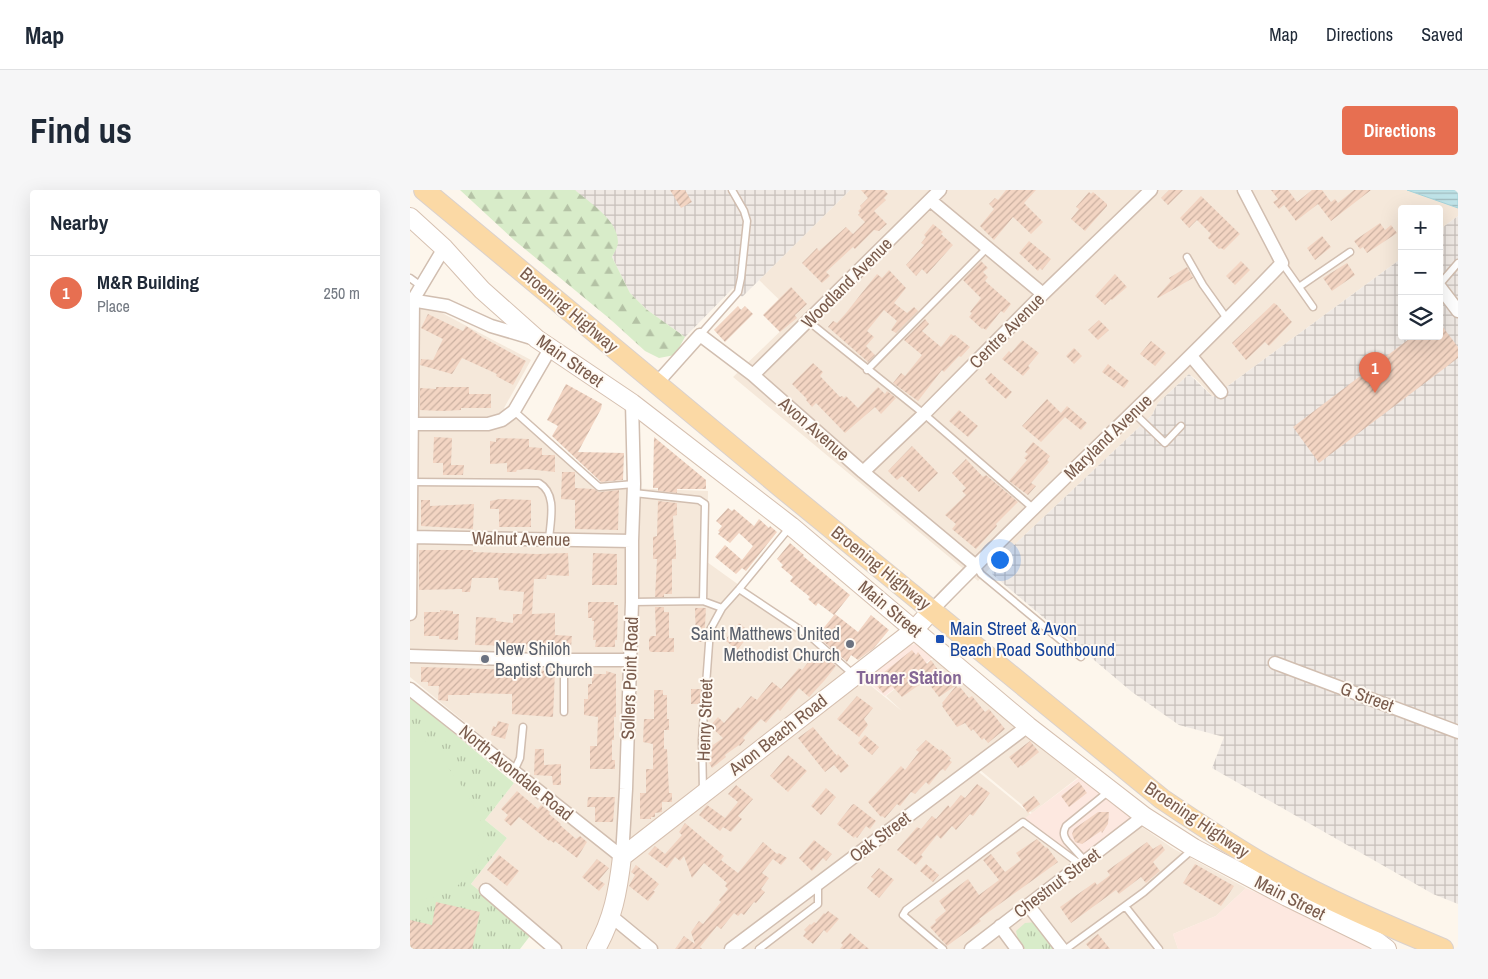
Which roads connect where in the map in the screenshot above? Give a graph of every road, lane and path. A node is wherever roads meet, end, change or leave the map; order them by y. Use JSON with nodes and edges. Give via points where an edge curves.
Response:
{"nodes":[{"id":1,"x":424,"y":190,"type":"edge"},
{"id":2,"x":732,"y":190,"type":"edge"},
{"id":3,"x":940,"y":190,"type":"edge"},
{"id":4,"x":1151,"y":190,"type":"edge"},
{"id":5,"x":1244,"y":190,"type":"edge"},
{"id":6,"x":930,"y":200,"type":"junction"},
{"id":7,"x":410,"y":217,"type":"edge"},
{"id":8,"x":444,"y":248,"type":"junction"},
{"id":9,"x":987,"y":248,"type":"junction"},
{"id":10,"x":1350,"y":252,"type":"dead end"},
{"id":11,"x":1187,"y":257,"type":"dead end"},
{"id":12,"x":1282,"y":263,"type":"junction"},
{"id":13,"x":1458,"y":263,"type":"edge"},
{"id":14,"x":410,"y":278,"type":"edge"},
{"id":15,"x":1443,"y":281,"type":"edge"},
{"id":16,"x":421,"y":286,"type":"junction"},
{"id":17,"x":1299,"y":287,"type":"junction"},
{"id":18,"x":1443,"y":291,"type":"edge"},
{"id":19,"x":1043,"y":294,"type":"junction"},
{"id":20,"x":411,"y":300,"type":"edge"},
{"id":21,"x":1313,"y":306,"type":"dead end"},
{"id":22,"x":1458,"y":311,"type":"edge"},
{"id":23,"x":1228,"y":320,"type":"junction"},
{"id":24,"x":808,"y":321,"type":"junction"},
{"id":25,"x":700,"y":335,"type":"junction"},
{"id":26,"x":544,"y":344,"type":"junction"},
{"id":27,"x":1191,"y":356,"type":"junction"},
{"id":28,"x":411,"y":361,"type":"edge"},
{"id":29,"x":867,"y":370,"type":"junction"},
{"id":30,"x":752,"y":375,"type":"junction"},
{"id":31,"x":657,"y":383,"type":"junction"},
{"id":32,"x":1221,"y":392,"type":"dead end"},
{"id":33,"x":632,"y":403,"type":"junction"},
{"id":34,"x":514,"y":410,"type":"junction"},
{"id":35,"x":1134,"y":413,"type":"junction"},
{"id":36,"x":924,"y":414,"type":"junction"},
{"id":37,"x":411,"y":424,"type":"edge"},
{"id":38,"x":1181,"y":426,"type":"dead end"},
{"id":39,"x":863,"y":472,"type":"junction"},
{"id":40,"x":411,"y":482,"type":"edge"},
{"id":41,"x":634,"y":488,"type":"junction"},
{"id":42,"x":1034,"y":509,"type":"junction"},
{"id":43,"x":791,"y":526,"type":"junction"},
{"id":44,"x":411,"y":537,"type":"edge"},
{"id":45,"x":549,"y":540,"type":"junction"},
{"id":46,"x":632,"y":541,"type":"junction"},
{"id":47,"x":976,"y":566,"type":"junction"},
{"id":48,"x":739,"y":589,"type":"junction"},
{"id":49,"x":411,"y":598,"type":"edge"},
{"id":50,"x":703,"y":601,"type":"junction"},
{"id":51,"x":632,"y":602,"type":"junction"},
{"id":52,"x":722,"y":608,"type":"junction"},
{"id":53,"x":932,"y":610,"type":"junction"},
{"id":54,"x":410,"y":614,"type":"edge"},
{"id":55,"x":914,"y":630,"type":"junction"},
{"id":56,"x":410,"y":656,"type":"edge"},
{"id":57,"x":1081,"y":657,"type":"dead end"},
{"id":58,"x":564,"y":660,"type":"junction"},
{"id":59,"x":630,"y":660,"type":"junction"},
{"id":60,"x":1275,"y":663,"type":"dead end"},
{"id":61,"x":855,"y":676,"type":"junction"},
{"id":62,"x":410,"y":689,"type":"edge"},
{"id":63,"x":564,"y":712,"type":"dead end"},
{"id":64,"x":523,"y":726,"type":"dead end"},
{"id":65,"x":1028,"y":726,"type":"junction"},
{"id":66,"x":1458,"y":732,"type":"edge"},
{"id":67,"x":514,"y":772,"type":"junction"},
{"id":68,"x":1110,"y":790,"type":"junction"},
{"id":69,"x":703,"y":793,"type":"junction"},
{"id":70,"x":1144,"y":816,"type":"junction"},
{"id":71,"x":1194,"y":848,"type":"junction"},
{"id":72,"x":622,"y":857,"type":"junction"},
{"id":73,"x":1083,"y":863,"type":"junction"},
{"id":74,"x":818,"y":883,"type":"junction"},
{"id":75,"x":486,"y":890,"type":"dead end"},
{"id":76,"x":1028,"y":905,"type":"junction"},
{"id":77,"x":1125,"y":906,"type":"junction"},
{"id":78,"x":611,"y":916,"type":"junction"},
{"id":79,"x":1000,"y":926,"type":"junction"},
{"id":80,"x":555,"y":949,"type":"edge"},
{"id":81,"x":596,"y":949,"type":"edge"},
{"id":82,"x":651,"y":949,"type":"edge"},
{"id":83,"x":731,"y":949,"type":"edge"},
{"id":84,"x":759,"y":949,"type":"edge"},
{"id":85,"x":943,"y":949,"type":"edge"},
{"id":86,"x":971,"y":949,"type":"edge"},
{"id":87,"x":1017,"y":949,"type":"edge"},
{"id":88,"x":1062,"y":949,"type":"edge"},
{"id":89,"x":1066,"y":949,"type":"edge"},
{"id":90,"x":1159,"y":949,"type":"edge"},
{"id":91,"x":1387,"y":949,"type":"edge"},
{"id":92,"x":1443,"y":949,"type":"edge"}],
"edges":[{"from":1,"to":31,"type":"main road","name":"Broening Highway"},
{"from":2,"to":25,"type":"lane","via":[[747,221],[742,278],[738,292]]},
{"from":3,"to":6,"type":"street","name":"Woodland Avenue"},
{"from":4,"to":19,"type":"street","name":"Centre Avenue"},
{"from":5,"to":12,"type":"street"},
{"from":6,"to":9,"type":"street"},
{"from":6,"to":24,"type":"street","name":"Woodland Avenue"},
{"from":7,"to":8,"type":"street","name":"Main Street"},
{"from":8,"to":16,"type":"street"},
{"from":8,"to":26,"type":"street","name":"Main Street","via":[[482,290]]},
{"from":9,"to":19,"type":"street"},
{"from":9,"to":29,"type":"lane"},
{"from":10,"to":17,"type":"lane"},
{"from":11,"to":23,"type":"lane","via":[[1202,285]]},
{"from":12,"to":17,"type":"lane"},
{"from":12,"to":23,"type":"street","name":"Maryland Avenue"},
{"from":13,"to":15,"type":"lane"},
{"from":14,"to":16,"type":"lane"},
{"from":16,"to":20,"type":"street"},
{"from":17,"to":21,"type":"lane"},
{"from":18,"to":22,"type":"street"},
{"from":19,"to":36,"type":"street","name":"Centre Avenue"},
{"from":20,"to":26,"type":"street","via":[[447,306],[491,326]]},
{"from":20,"to":28,"type":"street"},
{"from":23,"to":27,"type":"street","name":"Maryland Avenue"},
{"from":24,"to":29,"type":"lane"},
{"from":24,"to":30,"type":"street","name":"Woodland Avenue"},
{"from":25,"to":30,"type":"street","name":"Avon Avenue"},
{"from":25,"to":31,"type":"street"},
{"from":26,"to":33,"type":"street","name":"Main Street"},
{"from":26,"to":34,"type":"street"},
{"from":27,"to":32,"type":"street"},
{"from":27,"to":35,"type":"street","name":"Maryland Avenue"},
{"from":28,"to":37,"type":"street"},
{"from":29,"to":36,"type":"lane"},
{"from":30,"to":39,"type":"street","name":"Avon Avenue"},
{"from":31,"to":53,"type":"main road","name":"Broening Highway"},
{"from":33,"to":41,"type":"street","name":"Sollers Point Road"},
{"from":33,"to":43,"type":"street","name":"Main Street"},
{"from":34,"to":37,"type":"street","via":[[502,420],[488,424]]},
{"from":34,"to":41,"type":"lane","via":[[599,487]]},
{"from":35,"to":38,"type":"lane","via":[[1165,443]]},
{"from":35,"to":42,"type":"street","name":"Maryland Avenue"},
{"from":36,"to":39,"type":"street","name":"Centre Avenue"},
{"from":36,"to":42,"type":"lane"},
{"from":37,"to":40,"type":"street"},
{"from":39,"to":47,"type":"street","name":"Avon Avenue"},
{"from":40,"to":44,"type":"street"},
{"from":40,"to":45,"type":"lane","via":[[539,483],[551,499]]},
{"from":41,"to":46,"type":"street","name":"Sollers Point Road"},
{"from":41,"to":50,"type":"lane","via":[[699,500],[705,504]]},
{"from":42,"to":47,"type":"street","name":"Maryland Avenue"},
{"from":43,"to":48,"type":"lane","name":"Henry Street"},
{"from":43,"to":55,"type":"street","name":"Main Street"},
{"from":44,"to":45,"type":"street","name":"Walnut Avenue"},
{"from":44,"to":49,"type":"street"},
{"from":45,"to":46,"type":"street","name":"Walnut Avenue"},
{"from":46,"to":51,"type":"street","name":"Sollers Point Road"},
{"from":47,"to":53,"type":"street","name":"Maryland Avenue"},
{"from":47,"to":57,"type":"lane","via":[[981,574]]},
{"from":48,"to":52,"type":"lane","name":"Henry Street"},
{"from":48,"to":61,"type":"lane","via":[[811,637]]},
{"from":49,"to":54,"type":"street"},
{"from":50,"to":51,"type":"lane"},
{"from":50,"to":52,"type":"lane"},
{"from":51,"to":59,"type":"street","name":"Sollers Point Road"},
{"from":52,"to":69,"type":"lane","name":"Henry Street","via":[[710,630],[702,740]]},
{"from":53,"to":55,"type":"street","name":"Avon Beach Road"},
{"from":53,"to":92,"type":"main road","name":"Broening Highway","via":[[1162,799],[1203,827],[1315,891]]},
{"from":55,"to":61,"type":"street","name":"Avon Beach Road"},
{"from":55,"to":65,"type":"street","name":"Main Street"},
{"from":56,"to":58,"type":"street"},
{"from":58,"to":59,"type":"street"},
{"from":58,"to":63,"type":"lane"},
{"from":59,"to":72,"type":"street","name":"Sollers Point Road"},
{"from":60,"to":66,"type":"street","name":"G Street"},
{"from":61,"to":69,"type":"street","name":"Avon Beach Road"},
{"from":62,"to":67,"type":"street","name":"North Avondale Road"},
{"from":64,"to":67,"type":"lane","via":[[520,758]]},
{"from":65,"to":68,"type":"street","name":"Main Street"},
{"from":65,"to":74,"type":"street","name":"Oak Street"},
{"from":67,"to":72,"type":"street","name":"North Avondale Road"},
{"from":68,"to":70,"type":"street","name":"Main Street"},
{"from":68,"to":73,"type":"lane","via":[[1064,830],[1064,837]]},
{"from":69,"to":72,"type":"street","name":"Avon Beach Road"},
{"from":70,"to":71,"type":"street","name":"Main Street"},
{"from":70,"to":73,"type":"street","name":"Chestnut Street"},
{"from":71,"to":77,"type":"lane"},
{"from":71,"to":91,"type":"street","name":"Main Street"},
{"from":72,"to":78,"type":"street","name":"Sollers Point Road"},
{"from":73,"to":76,"type":"street","name":"Chestnut Street"},
{"from":73,"to":85,"type":"lane","via":[[1023,822],[906,910],[903,915]]},
{"from":74,"to":83,"type":"street","name":"Oak Street"},
{"from":74,"to":84,"type":"lane","via":[[818,904]]},
{"from":75,"to":80,"type":"street"},
{"from":76,"to":79,"type":"street","name":"Chestnut Street"},
{"from":76,"to":88,"type":"street"},
{"from":77,"to":89,"type":"lane"},
{"from":77,"to":90,"type":"lane"},
{"from":78,"to":81,"type":"street","name":"Sollers Point Road"},
{"from":78,"to":82,"type":"street"},
{"from":79,"to":86,"type":"street","name":"Chestnut Street"},
{"from":79,"to":87,"type":"street"}]}
